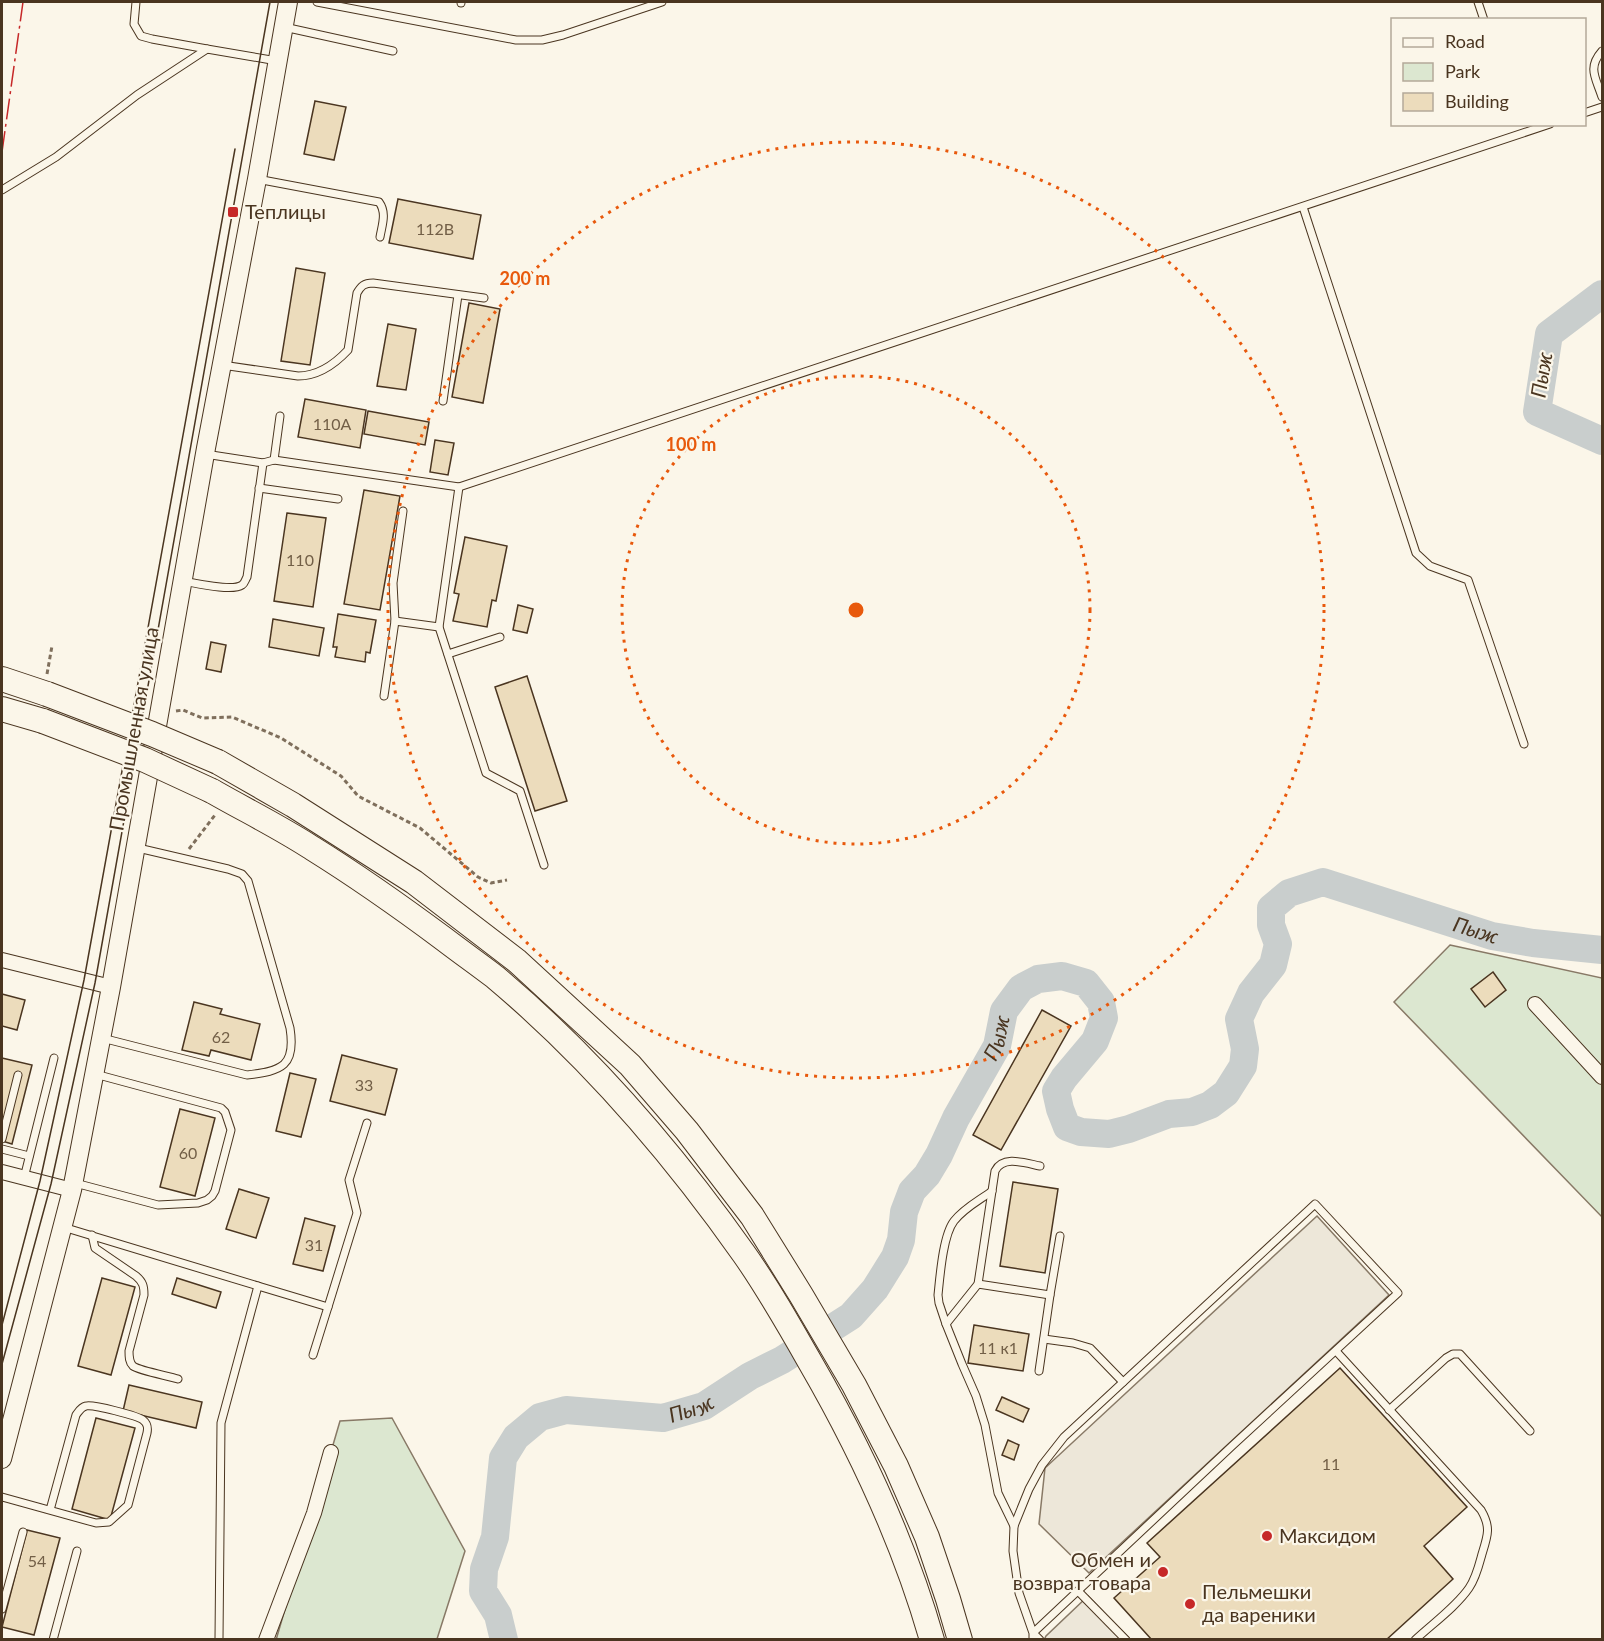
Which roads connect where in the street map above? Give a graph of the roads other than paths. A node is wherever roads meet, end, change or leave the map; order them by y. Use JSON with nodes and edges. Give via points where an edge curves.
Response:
{"nodes":[{"id":1,"x":136,"y":2,"type":"edge"},
{"id":2,"x":288,"y":2,"type":"edge"},
{"id":3,"x":316,"y":2,"type":"edge"},
{"id":4,"x":662,"y":2,"type":"edge"},
{"id":5,"x":1478,"y":2,"type":"edge"},
{"id":6,"x":1483,"y":18,"type":"edge"},
{"id":7,"x":284,"y":27,"type":"junction"},
{"id":8,"x":207,"y":49,"type":"junction"},
{"id":9,"x":393,"y":51,"type":"dead end"},
{"id":10,"x":1602,"y":51,"type":"edge"},
{"id":11,"x":277,"y":61,"type":"junction"},
{"id":12,"x":1602,"y":97,"type":"edge"},
{"id":13,"x":1602,"y":107,"type":"edge"},
{"id":14,"x":1586,"y":112,"type":"edge"},
{"id":15,"x":1544,"y":126,"type":"edge"},
{"id":16,"x":257,"y":179,"type":"junction"},
{"id":17,"x":2,"y":191,"type":"edge"},
{"id":18,"x":1303,"y":207,"type":"junction"},
{"id":19,"x":380,"y":237,"type":"dead end"},
{"id":20,"x":458,"y":295,"type":"junction"},
{"id":21,"x":484,"y":298,"type":"dead end"},
{"id":22,"x":222,"y":365,"type":"junction"},
{"id":23,"x":443,"y":401,"type":"dead end"},
{"id":24,"x":280,"y":416,"type":"dead end"},
{"id":25,"x":205,"y":454,"type":"junction"},
{"id":26,"x":274,"y":460,"type":"junction"},
{"id":27,"x":263,"y":463,"type":"junction"},
{"id":28,"x":459,"y":487,"type":"junction"},
{"id":29,"x":259,"y":488,"type":"junction"},
{"id":30,"x":338,"y":499,"type":"dead end"},
{"id":31,"x":403,"y":511,"type":"dead end"},
{"id":32,"x":183,"y":581,"type":"junction"},
{"id":33,"x":395,"y":621,"type":"junction"},
{"id":34,"x":439,"y":627,"type":"junction"},
{"id":35,"x":500,"y":637,"type":"dead end"},
{"id":36,"x":448,"y":654,"type":"junction"},
{"id":37,"x":2,"y":679,"type":"edge"},
{"id":38,"x":384,"y":696,"type":"dead end"},
{"id":39,"x":2,"y":709,"type":"edge"},
{"id":40,"x":1524,"y":744,"type":"dead end"},
{"id":41,"x":135,"y":848,"type":"junction"},
{"id":42,"x":544,"y":865,"type":"dead end"},
{"id":43,"x":2,"y":960,"type":"edge"},
{"id":44,"x":111,"y":987,"type":"junction"},
{"id":45,"x":1535,"y":1004,"type":"dead end"},
{"id":46,"x":102,"y":1038,"type":"junction"},
{"id":47,"x":54,"y":1058,"type":"dead end"},
{"id":48,"x":95,"y":1074,"type":"junction"},
{"id":49,"x":18,"y":1075,"type":"dead end"},
{"id":50,"x":1602,"y":1077,"type":"edge"},
{"id":51,"x":367,"y":1123,"type":"dead end"},
{"id":52,"x":2,"y":1138,"type":"edge"},
{"id":53,"x":2,"y":1149,"type":"edge"},
{"id":54,"x":29,"y":1156,"type":"junction"},
{"id":55,"x":1040,"y":1166,"type":"dead end"},
{"id":56,"x":2,"y":1172,"type":"edge"},
{"id":57,"x":24,"y":1178,"type":"junction"},
{"id":58,"x":73,"y":1186,"type":"junction"},
{"id":59,"x":992,"y":1191,"type":"junction"},
{"id":60,"x":63,"y":1227,"type":"junction"},
{"id":61,"x":92,"y":1235,"type":"junction"},
{"id":62,"x":1060,"y":1236,"type":"dead end"},
{"id":63,"x":978,"y":1284,"type":"junction"},
{"id":64,"x":258,"y":1286,"type":"junction"},
{"id":65,"x":1050,"y":1295,"type":"junction"},
{"id":66,"x":328,"y":1307,"type":"junction"},
{"id":67,"x":946,"y":1324,"type":"junction"},
{"id":68,"x":1044,"y":1339,"type":"junction"},
{"id":69,"x":1336,"y":1351,"type":"junction"},
{"id":70,"x":313,"y":1355,"type":"dead end"},
{"id":71,"x":1039,"y":1371,"type":"dead end"},
{"id":72,"x":178,"y":1379,"type":"dead end"},
{"id":73,"x":1123,"y":1382,"type":"junction"},
{"id":74,"x":1389,"y":1410,"type":"junction"},
{"id":75,"x":1530,"y":1431,"type":"dead end"},
{"id":76,"x":5,"y":1434,"type":"edge"},
{"id":77,"x":331,"y":1452,"type":"dead end"},
{"id":78,"x":2,"y":1459,"type":"edge"},
{"id":79,"x":2,"y":1497,"type":"edge"},
{"id":80,"x":50,"y":1510,"type":"junction"},
{"id":81,"x":1014,"y":1526,"type":"junction"},
{"id":82,"x":22,"y":1532,"type":"dead end"},
{"id":83,"x":77,"y":1551,"type":"dead end"},
{"id":84,"x":1078,"y":1591,"type":"junction"},
{"id":85,"x":2,"y":1610,"type":"edge"},
{"id":86,"x":1033,"y":1636,"type":"edge"},
{"id":87,"x":53,"y":1640,"type":"edge"},
{"id":88,"x":219,"y":1640,"type":"edge"},
{"id":89,"x":266,"y":1640,"type":"edge"},
{"id":90,"x":932,"y":1640,"type":"edge"},
{"id":91,"x":960,"y":1640,"type":"edge"},
{"id":92,"x":1040,"y":1640,"type":"edge"},
{"id":93,"x":1126,"y":1640,"type":"edge"},
{"id":94,"x":1415,"y":1640,"type":"edge"}],
"edges":[{"from":1,"to":8,"type":"lane","via":[[134,24],[141,36]]},
{"from":2,"to":7,"type":"street","name":"Промышленная улица"},
{"from":3,"to":4,"type":"lane","via":[[516,40],[542,40]]},
{"from":5,"to":6,"type":"lane"},
{"from":7,"to":9,"type":"lane"},
{"from":7,"to":11,"type":"street","name":"Промышленная улица"},
{"from":8,"to":11,"type":"lane"},
{"from":8,"to":17,"type":"lane"},
{"from":10,"to":12,"type":"lane","via":[[1593,68]]},
{"from":11,"to":16,"type":"street","name":"Промышленная улица"},
{"from":13,"to":14,"type":"lane"},
{"from":15,"to":18,"type":"lane"},
{"from":16,"to":19,"type":"lane","via":[[379,202],[384,215]]},
{"from":16,"to":22,"type":"street","name":"Промышленная улица"},
{"from":18,"to":28,"type":"lane"},
{"from":18,"to":40,"type":"lane","via":[[1416,553],[1430,566],[1468,580]]},
{"from":20,"to":21,"type":"lane"},
{"from":20,"to":22,"type":"lane","via":[[366,283],[357,293],[348,350],[316,374],[298,376]]},
{"from":20,"to":23,"type":"lane"},
{"from":22,"to":25,"type":"street","name":"Промышленная улица"},
{"from":24,"to":26,"type":"lane"},
{"from":25,"to":27,"type":"lane"},
{"from":25,"to":32,"type":"street","name":"Промышленная улица"},
{"from":26,"to":27,"type":"lane"},
{"from":26,"to":28,"type":"lane"},
{"from":27,"to":29,"type":"lane"},
{"from":28,"to":34,"type":"lane"},
{"from":29,"to":30,"type":"lane"},
{"from":29,"to":32,"type":"lane","via":[[244,583],[230,588]]},
{"from":31,"to":33,"type":"lane","via":[[393,583]]},
{"from":32,"to":41,"type":"street","name":"Промышленная улица"},
{"from":33,"to":34,"type":"lane"},
{"from":33,"to":38,"type":"lane"},
{"from":34,"to":36,"type":"lane"},
{"from":35,"to":36,"type":"lane"},
{"from":36,"to":42,"type":"lane","via":[[486,772],[520,791]]},
{"from":37,"to":91,"type":"highway","bridge":true,"via":[[46,688],[218,762],[293,805],[414,882],[517,961],[630,1065],[752,1216],[854,1385],[927,1537]]},
{"from":39,"to":90,"type":"highway","bridge":true,"via":[[146,760],[214,803],[311,847],[493,976],[560,1035],[664,1147],[745,1255],[779,1308],[871,1478],[901,1546]]},
{"from":41,"to":44,"type":"street","name":"Промышленная улица"},
{"from":41,"to":46,"type":"lane","via":[[228,869],[248,881],[290,1028],[291,1048],[283,1066],[247,1076]]},
{"from":43,"to":44,"type":"street"},
{"from":44,"to":46,"type":"street","name":"Промышленная улица"},
{"from":45,"to":50,"type":"street"},
{"from":46,"to":48,"type":"street","name":"Промышленная улица"},
{"from":47,"to":54,"type":"lane"},
{"from":48,"to":58,"type":"street","name":"Промышленная улица"},
{"from":48,"to":58,"type":"lane","via":[[221,1108],[231,1130],[214,1191],[207,1200],[158,1206]]},
{"from":49,"to":52,"type":"lane"},
{"from":51,"to":66,"type":"lane","via":[[349,1180],[357,1213]]},
{"from":53,"to":54,"type":"lane"},
{"from":54,"to":57,"type":"lane"},
{"from":55,"to":59,"type":"lane","via":[[1003,1162],[995,1171]]},
{"from":56,"to":57,"type":"street"},
{"from":57,"to":58,"type":"street"},
{"from":58,"to":60,"type":"street","name":"Промышленная улица"},
{"from":59,"to":63,"type":"lane"},
{"from":59,"to":67,"type":"lane","via":[[963,1212],[949,1229],[938,1295]]},
{"from":60,"to":61,"type":"lane"},
{"from":60,"to":76,"type":"street","name":"Промышленная улица"},
{"from":61,"to":64,"type":"lane"},
{"from":61,"to":72,"type":"lane","via":[[95,1248],[136,1276],[144,1287],[129,1360],[139,1368]]},
{"from":62,"to":65,"type":"lane"},
{"from":63,"to":65,"type":"lane"},
{"from":63,"to":67,"type":"lane"},
{"from":64,"to":66,"type":"lane"},
{"from":64,"to":88,"type":"lane","via":[[221,1423]]},
{"from":65,"to":68,"type":"lane"},
{"from":66,"to":70,"type":"lane"},
{"from":67,"to":81,"type":"lane","via":[[986,1425],[998,1493]]},
{"from":68,"to":71,"type":"lane"},
{"from":68,"to":73,"type":"lane","via":[[1090,1348]]},
{"from":69,"to":73,"type":"lane","via":[[1398,1293],[1315,1204]]},
{"from":69,"to":74,"type":"lane"},
{"from":69,"to":84,"type":"lane"},
{"from":73,"to":81,"type":"lane","via":[[1064,1437],[1042,1465]]},
{"from":74,"to":75,"type":"lane","via":[[1446,1358],[1460,1354]]},
{"from":74,"to":94,"type":"lane","via":[[1480,1510],[1489,1529],[1470,1587]]},
{"from":76,"to":78,"type":"street","name":"Промышленная улица"},
{"from":77,"to":89,"type":"street","via":[[314,1513]]},
{"from":79,"to":80,"type":"lane"},
{"from":80,"to":80,"type":"lane","via":[[80,1409],[94,1406],[145,1421],[147,1433],[128,1505],[115,1518],[96,1523]]},
{"from":81,"to":86,"type":"lane","via":[[1019,1593]]},
{"from":82,"to":85,"type":"lane"},
{"from":83,"to":87,"type":"lane"},
{"from":84,"to":86,"type":"lane"},
{"from":84,"to":93,"type":"lane"},
{"from":86,"to":92,"type":"lane"}]}
